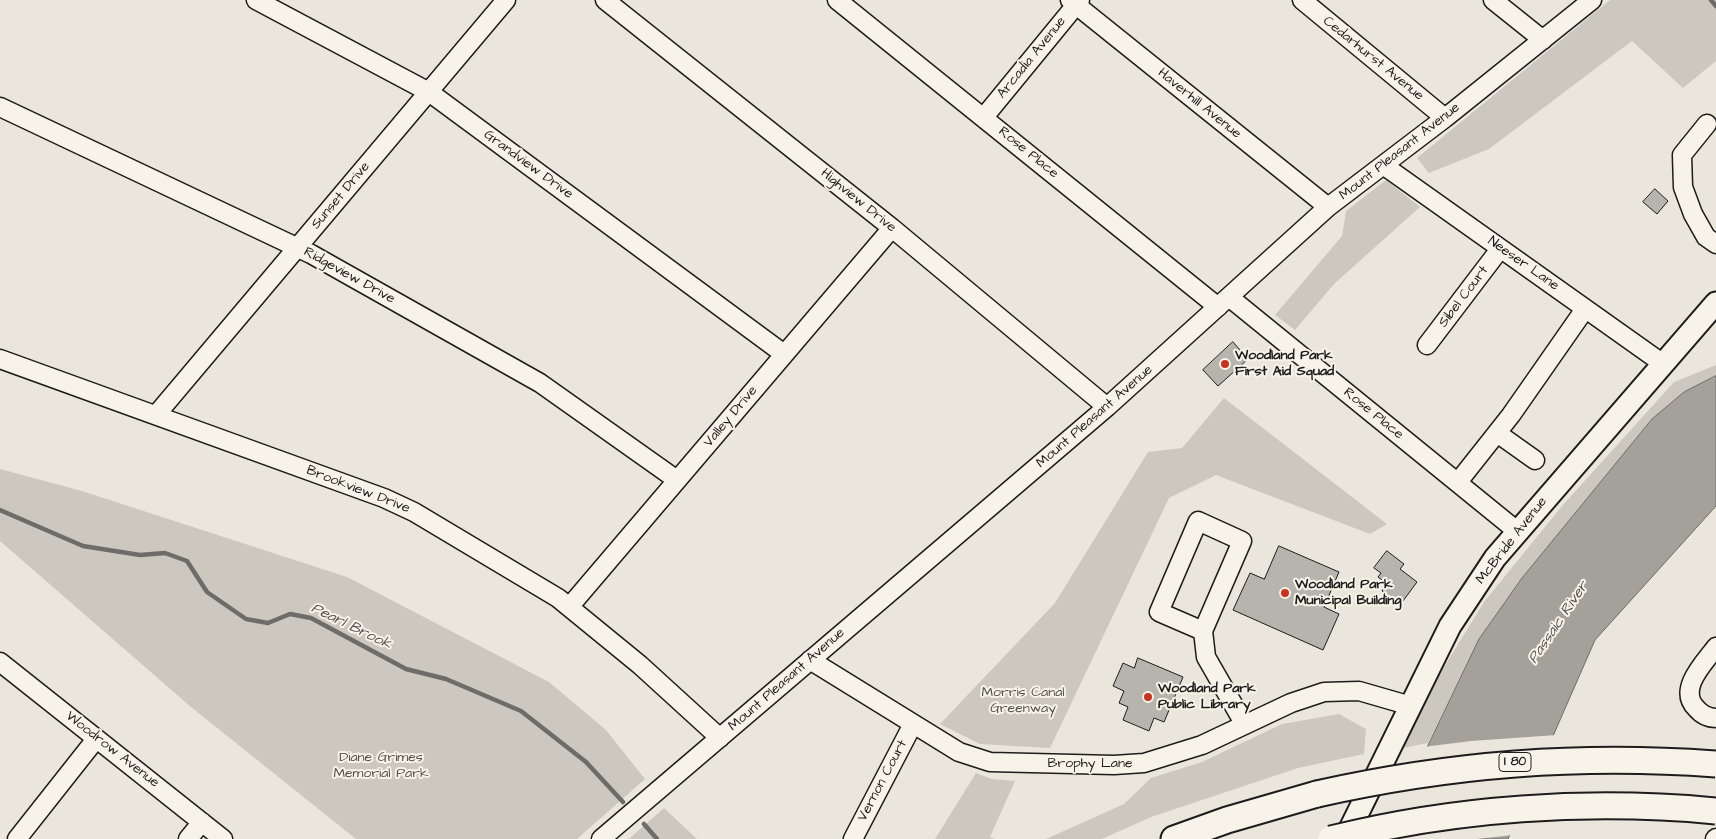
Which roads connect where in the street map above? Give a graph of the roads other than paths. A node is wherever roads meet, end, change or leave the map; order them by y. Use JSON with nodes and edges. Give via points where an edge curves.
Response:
{"nodes":[{"id":1,"x":256,"y":0,"type":"edge"},
{"id":2,"x":506,"y":0,"type":"edge"},
{"id":3,"x":606,"y":0,"type":"edge"},
{"id":4,"x":837,"y":0,"type":"edge"},
{"id":5,"x":1302,"y":0,"type":"edge"},
{"id":6,"x":1493,"y":0,"type":"edge"},
{"id":7,"x":1592,"y":0,"type":"edge"},
{"id":8,"x":1076,"y":2,"type":"edge"},
{"id":9,"x":1543,"y":40,"type":"junction"},
{"id":10,"x":429,"y":92,"type":"junction"},
{"id":11,"x":0,"y":107,"type":"edge"},
{"id":12,"x":984,"y":117,"type":"junction"},
{"id":13,"x":1445,"y":118,"type":"junction"},
{"id":14,"x":1707,"y":124,"type":"dead end"},
{"id":15,"x":1383,"y":165,"type":"junction"},
{"id":16,"x":1328,"y":207,"type":"junction"},
{"id":17,"x":892,"y":228,"type":"junction"},
{"id":18,"x":1716,"y":244,"type":"edge"},
{"id":19,"x":297,"y":248,"type":"junction"},
{"id":20,"x":1500,"y":249,"type":"junction"},
{"id":21,"x":1224,"y":302,"type":"junction"},
{"id":22,"x":1716,"y":303,"type":"edge"},
{"id":23,"x":1585,"y":308,"type":"junction"},
{"id":24,"x":1427,"y":345,"type":"dead end"},
{"id":25,"x":784,"y":354,"type":"junction"},
{"id":26,"x":0,"y":359,"type":"edge"},
{"id":27,"x":1662,"y":364,"type":"junction"},
{"id":28,"x":1107,"y":407,"type":"junction"},
{"id":29,"x":156,"y":415,"type":"junction"},
{"id":30,"x":1497,"y":433,"type":"junction"},
{"id":31,"x":1535,"y":460,"type":"dead end"},
{"id":32,"x":677,"y":480,"type":"junction"},
{"id":33,"x":1458,"y":482,"type":"junction"},
{"id":34,"x":1517,"y":531,"type":"junction"},
{"id":35,"x":570,"y":606,"type":"junction"},
{"id":36,"x":1203,"y":631,"type":"junction"},
{"id":37,"x":1716,"y":647,"type":"edge"},
{"id":38,"x":810,"y":660,"type":"junction"},
{"id":39,"x":0,"y":662,"type":"edge"},
{"id":40,"x":1411,"y":706,"type":"junction"},
{"id":41,"x":1716,"y":718,"type":"edge"},
{"id":42,"x":913,"y":724,"type":"junction"},
{"id":43,"x":1245,"y":726,"type":"junction"},
{"id":44,"x":720,"y":738,"type":"junction"},
{"id":45,"x":96,"y":739,"type":"junction"},
{"id":46,"x":1716,"y":764,"type":"edge"},
{"id":47,"x":1716,"y":811,"type":"edge"},
{"id":48,"x":202,"y":822,"type":"junction"},
{"id":49,"x":17,"y":839,"type":"edge"},
{"id":50,"x":188,"y":839,"type":"edge"},
{"id":51,"x":223,"y":839,"type":"edge"},
{"id":52,"x":602,"y":839,"type":"edge"},
{"id":53,"x":853,"y":839,"type":"edge"},
{"id":54,"x":1174,"y":839,"type":"edge"},
{"id":55,"x":1331,"y":839,"type":"edge"},
{"id":56,"x":1344,"y":839,"type":"edge"}],
"edges":[{"from":1,"to":10,"type":"street","name":"Grandview Drive"},
{"from":2,"to":10,"type":"street","name":"Sunset Drive"},
{"from":3,"to":17,"type":"street","name":"Highview Drive"},
{"from":4,"to":12,"type":"street","name":"Rose Place"},
{"from":5,"to":13,"type":"street","name":"Cedarhurst Avenue"},
{"from":6,"to":9,"type":"street"},
{"from":7,"to":9,"type":"street","name":"Mount Pleasant Avenue"},
{"from":8,"to":12,"type":"street","name":"Arcadia Avenue"},
{"from":8,"to":16,"type":"street","name":"Haverhill Avenue"},
{"from":9,"to":13,"type":"street","name":"Mount Pleasant Avenue"},
{"from":10,"to":19,"type":"street","name":"Sunset Drive"},
{"from":10,"to":25,"type":"street","name":"Grandview Drive"},
{"from":11,"to":19,"type":"street","name":"Ridgeview Drive"},
{"from":12,"to":21,"type":"street","name":"Rose Place"},
{"from":13,"to":15,"type":"street","name":"Mount Pleasant Avenue"},
{"from":14,"to":18,"type":"street","via":[[1682,155],[1683,187],[1706,237]]},
{"from":15,"to":16,"type":"street","name":"Mount Pleasant Avenue"},
{"from":15,"to":20,"type":"street","name":"Neeser Lane"},
{"from":16,"to":21,"type":"street","name":"Mount Pleasant Avenue"},
{"from":17,"to":25,"type":"street","name":"Valley Drive"},
{"from":17,"to":28,"type":"street","name":"Highview Drive"},
{"from":19,"to":29,"type":"street","name":"Sunset Drive"},
{"from":19,"to":32,"type":"street","name":"Ridgeview Drive","via":[[519,370]]},
{"from":20,"to":23,"type":"street","name":"Neeser Lane"},
{"from":20,"to":24,"type":"street","name":"Sibel Court"},
{"from":21,"to":28,"type":"street","name":"Mount Pleasant Avenue"},
{"from":21,"to":33,"type":"street","name":"Rose Place"},
{"from":22,"to":27,"type":"main road","name":"McBride Avenue"},
{"from":23,"to":27,"type":"street","name":"Neeser Lane"},
{"from":23,"to":30,"type":"street"},
{"from":25,"to":32,"type":"street","name":"Valley Drive"},
{"from":26,"to":29,"type":"street","name":"Brookview Drive"},
{"from":27,"to":34,"type":"main road","name":"McBride Avenue"},
{"from":28,"to":38,"type":"street","name":"Mount Pleasant Avenue"},
{"from":29,"to":35,"type":"street","name":"Brookview Drive","via":[[384,498],[414,512]]},
{"from":30,"to":31,"type":"street"},
{"from":30,"to":33,"type":"street"},
{"from":32,"to":35,"type":"street","name":"Valley Drive"},
{"from":33,"to":34,"type":"street","name":"Rose Place"},
{"from":34,"to":40,"type":"main road","name":"McBride Avenue","via":[[1450,626]]},
{"from":35,"to":44,"type":"street","name":"Brookview Drive"},
{"from":36,"to":36,"type":"street","via":[[1242,541],[1198,521],[1158,612]]},
{"from":36,"to":43,"type":"street","via":[[1206,658]]},
{"from":37,"to":41,"type":"street","via":[[1696,674],[1689,696],[1701,713]]},
{"from":38,"to":42,"type":"street","name":"Brophy Lane"},
{"from":38,"to":44,"type":"street","name":"Mount Pleasant Avenue"},
{"from":39,"to":45,"type":"street","name":"Woodrow Avenue"},
{"from":40,"to":43,"type":"street","name":"Brophy Lane","via":[[1359,691],[1324,692],[1291,703]]},
{"from":40,"to":56,"type":"main road","name":"McBride Avenue"},
{"from":42,"to":43,"type":"street","name":"Brophy Lane","via":[[959,752],[990,762],[1114,766],[1144,764],[1164,758]]},
{"from":42,"to":53,"type":"street","name":"Vernon Court"},
{"from":44,"to":52,"type":"street","name":"Mount Pleasant Avenue"},
{"from":45,"to":48,"type":"street","name":"Woodrow Avenue"},
{"from":45,"to":49,"type":"street"},
{"from":46,"to":54,"type":"highway","number":"I 80","bridge":true,"via":[[1617,759],[1516,762],[1415,774],[1317,794]]},
{"from":47,"to":55,"type":"highway","bridge":true,"via":[[1602,806],[1497,811]]},
{"from":48,"to":50,"type":"street"},
{"from":48,"to":51,"type":"street","name":"Woodrow Avenue"}]}
